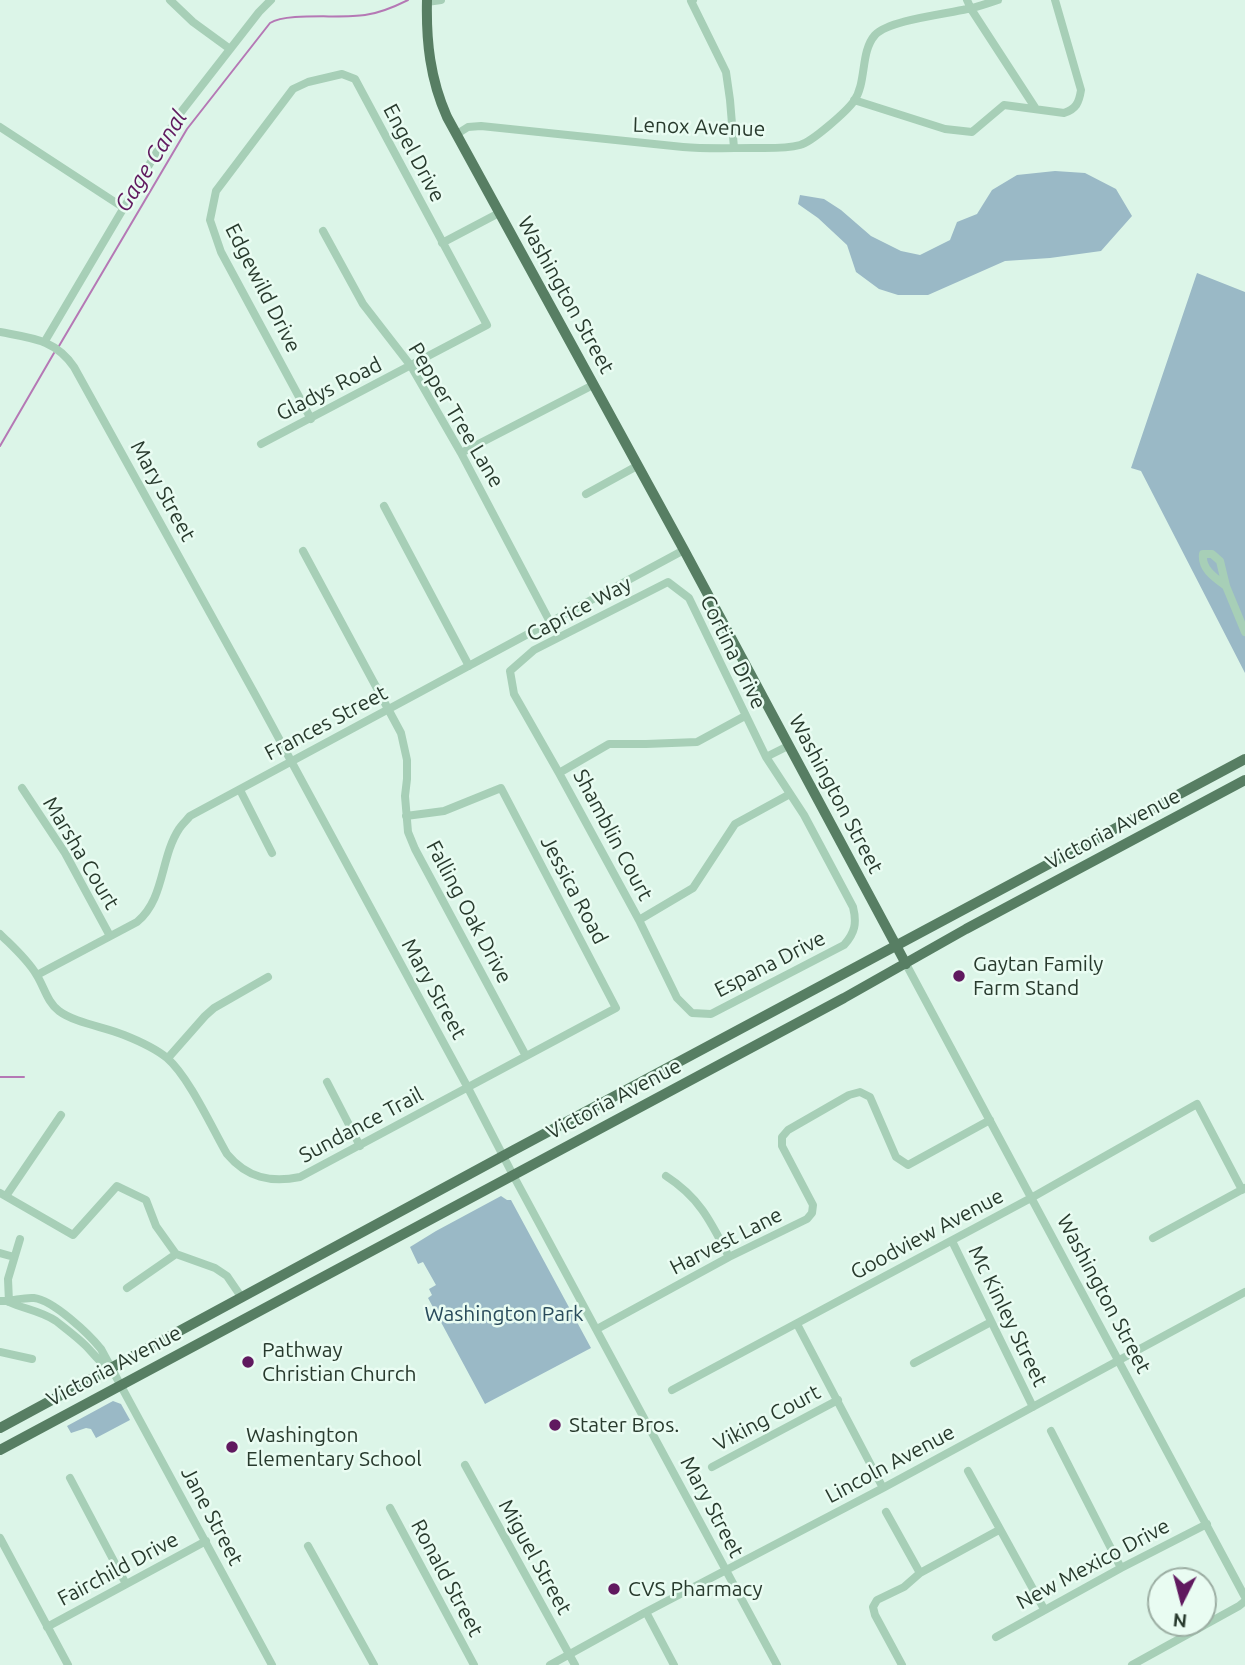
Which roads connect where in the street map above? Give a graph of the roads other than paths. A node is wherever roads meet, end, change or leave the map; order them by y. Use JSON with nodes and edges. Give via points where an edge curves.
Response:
{"nodes":[{"id":1,"x":170,"y":0,"type":"edge"},
{"id":2,"x":271,"y":0,"type":"edge"},
{"id":3,"x":441,"y":0,"type":"edge"},
{"id":4,"x":692,"y":0,"type":"edge"},
{"id":5,"x":998,"y":0,"type":"edge"},
{"id":6,"x":1055,"y":0,"type":"edge"},
{"id":7,"x":427,"y":1,"type":"edge"},
{"id":8,"x":969,"y":4,"type":"edge"},
{"id":9,"x":230,"y":49,"type":"junction"},
{"id":10,"x":355,"y":79,"type":"joint"},
{"id":11,"x":854,"y":100,"type":"junction"},
{"id":12,"x":1036,"y":108,"type":"junction"},
{"id":13,"x":0,"y":127,"type":"edge"},
{"id":14,"x":457,"y":134,"type":"junction"},
{"id":15,"x":734,"y":148,"type":"junction"},
{"id":16,"x":124,"y":208,"type":"junction"},
{"id":17,"x":499,"y":213,"type":"junction"},
{"id":18,"x":323,"y":231,"type":"dead end"},
{"id":19,"x":442,"y":243,"type":"junction"},
{"id":20,"x":487,"y":325,"type":"joint"},
{"id":21,"x":0,"y":332,"type":"edge"},
{"id":22,"x":48,"y":343,"type":"junction"},
{"id":23,"x":411,"y":366,"type":"junction"},
{"id":24,"x":593,"y":385,"type":"junction"},
{"id":25,"x":311,"y":418,"type":"junction"},
{"id":26,"x":261,"y":444,"type":"dead end"},
{"id":27,"x":461,"y":453,"type":"junction"},
{"id":28,"x":638,"y":466,"type":"junction"},
{"id":29,"x":586,"y":494,"type":"dead end"},
{"id":30,"x":384,"y":506,"type":"dead end"},
{"id":31,"x":684,"y":550,"type":"junction"},
{"id":32,"x":303,"y":551,"type":"dead end"},
{"id":33,"x":668,"y":582,"type":"joint"},
{"id":34,"x":1226,"y":586,"type":"dead end"},
{"id":35,"x":550,"y":622,"type":"junction"},
{"id":36,"x":1245,"y":632,"type":"edge"},
{"id":37,"x":469,"y":666,"type":"junction"},
{"id":38,"x":510,"y":671,"type":"joint"},
{"id":39,"x":389,"y":709,"type":"junction"},
{"id":40,"x":745,"y":716,"type":"junction"},
{"id":41,"x":788,"y":746,"type":"junction"},
{"id":42,"x":766,"y":757,"type":"junction"},
{"id":43,"x":1245,"y":759,"type":"edge"},
{"id":44,"x":291,"y":762,"type":"junction"},
{"id":45,"x":559,"y":773,"type":"junction"},
{"id":46,"x":1245,"y":780,"type":"edge"},
{"id":47,"x":22,"y":788,"type":"dead end"},
{"id":48,"x":240,"y":790,"type":"junction"},
{"id":49,"x":790,"y":794,"type":"junction"},
{"id":50,"x":406,"y":816,"type":"junction"},
{"id":51,"x":272,"y":853,"type":"dead end"},
{"id":52,"x":639,"y":920,"type":"junction"},
{"id":53,"x":855,"y":929,"type":"joint"},
{"id":54,"x":0,"y":934,"type":"edge"},
{"id":55,"x":110,"y":936,"type":"junction"},
{"id":56,"x":896,"y":946,"type":"junction"},
{"id":57,"x":906,"y":964,"type":"junction"},
{"id":58,"x":37,"y":975,"type":"junction"},
{"id":59,"x":268,"y":977,"type":"dead end"},
{"id":60,"x":617,"y":1008,"type":"joint"},
{"id":61,"x":692,"y":1013,"type":"joint"},
{"id":62,"x":526,"y":1056,"type":"junction"},
{"id":63,"x":168,"y":1058,"type":"junction"},
{"id":64,"x":327,"y":1082,"type":"dead end"},
{"id":65,"x":468,"y":1088,"type":"junction"},
{"id":66,"x":61,"y":1115,"type":"dead end"},
{"id":67,"x":990,"y":1120,"type":"junction"},
{"id":68,"x":360,"y":1146,"type":"junction"},
{"id":69,"x":503,"y":1156,"type":"junction"},
{"id":70,"x":513,"y":1175,"type":"junction"},
{"id":71,"x":666,"y":1176,"type":"dead end"},
{"id":72,"x":1243,"y":1189,"type":"edge"},
{"id":73,"x":3,"y":1195,"type":"edge"},
{"id":74,"x":1031,"y":1198,"type":"junction"},
{"id":75,"x":1153,"y":1238,"type":"dead end"},
{"id":76,"x":20,"y":1239,"type":"dead end"},
{"id":77,"x":952,"y":1241,"type":"junction"},
{"id":78,"x":0,"y":1253,"type":"edge"},
{"id":79,"x":176,"y":1254,"type":"junction"},
{"id":80,"x":14,"y":1257,"type":"junction"},
{"id":81,"x":729,"y":1257,"type":"junction"},
{"id":82,"x":127,"y":1288,"type":"dead end"},
{"id":83,"x":1245,"y":1292,"type":"edge"},
{"id":84,"x":242,"y":1298,"type":"junction"},
{"id":85,"x":4,"y":1302,"type":"edge"},
{"id":86,"x":991,"y":1322,"type":"junction"},
{"id":87,"x":797,"y":1324,"type":"junction"},
{"id":88,"x":597,"y":1329,"type":"junction"},
{"id":89,"x":0,"y":1352,"type":"edge"},
{"id":90,"x":32,"y":1359,"type":"dead end"},
{"id":91,"x":1118,"y":1360,"type":"junction"},
{"id":92,"x":914,"y":1363,"type":"dead end"},
{"id":93,"x":111,"y":1368,"type":"junction"},
{"id":94,"x":121,"y":1385,"type":"junction"},
{"id":95,"x":672,"y":1390,"type":"dead end"},
{"id":96,"x":838,"y":1400,"type":"junction"},
{"id":97,"x":1033,"y":1407,"type":"junction"},
{"id":98,"x":0,"y":1428,"type":"edge"},
{"id":99,"x":1051,"y":1431,"type":"dead end"},
{"id":100,"x":0,"y":1450,"type":"edge"},
{"id":101,"x":465,"y":1465,"type":"dead end"},
{"id":102,"x":712,"y":1467,"type":"dead end"},
{"id":103,"x":968,"y":1471,"type":"dead end"},
{"id":104,"x":70,"y":1478,"type":"dead end"},
{"id":105,"x":883,"y":1488,"type":"junction"},
{"id":106,"x":390,"y":1508,"type":"dead end"},
{"id":107,"x":886,"y":1512,"type":"dead end"},
{"id":108,"x":1207,"y":1524,"type":"junction"},
{"id":109,"x":999,"y":1530,"type":"junction"},
{"id":110,"x":0,"y":1538,"type":"edge"},
{"id":111,"x":206,"y":1541,"type":"junction"},
{"id":112,"x":308,"y":1546,"type":"dead end"},
{"id":113,"x":1121,"y":1568,"type":"junction"},
{"id":114,"x":727,"y":1570,"type":"junction"},
{"id":115,"x":920,"y":1573,"type":"junction"},
{"id":116,"x":126,"y":1584,"type":"junction"},
{"id":117,"x":1245,"y":1599,"type":"edge"},
{"id":118,"x":1044,"y":1609,"type":"junction"},
{"id":119,"x":646,"y":1612,"type":"junction"},
{"id":120,"x":47,"y":1627,"type":"junction"},
{"id":121,"x":996,"y":1637,"type":"dead end"},
{"id":122,"x":569,"y":1655,"type":"junction"},
{"id":123,"x":68,"y":1665,"type":"edge"},
{"id":124,"x":272,"y":1665,"type":"edge"},
{"id":125,"x":374,"y":1665,"type":"edge"},
{"id":126,"x":474,"y":1665,"type":"edge"},
{"id":127,"x":550,"y":1665,"type":"edge"},
{"id":128,"x":575,"y":1665,"type":"edge"},
{"id":129,"x":674,"y":1665,"type":"edge"},
{"id":130,"x":777,"y":1665,"type":"edge"},
{"id":131,"x":902,"y":1665,"type":"edge"},
{"id":132,"x":1132,"y":1665,"type":"edge"}],
"edges":[{"from":1,"to":9,"type":"street"},
{"from":2,"to":9,"type":"street"},
{"from":3,"to":7,"type":"street"},
{"from":4,"to":15,"type":"street","via":[[726,72]]},
{"from":5,"to":8,"type":"street","name":"Lenox Avenue"},
{"from":6,"to":12,"type":"street","via":[[1081,90],[1080,101],[1064,113]]},
{"from":7,"to":14,"type":"main road","name":"Washington Street","via":[[431,68]]},
{"from":8,"to":11,"type":"street","name":"Lenox Avenue","via":[[876,34]]},
{"from":8,"to":12,"type":"street"},
{"from":9,"to":16,"type":"street","via":[[178,116]]},
{"from":10,"to":19,"type":"street","name":"Engel Drive"},
{"from":10,"to":25,"type":"street","name":"Edgewild Drive","via":[[342,74],[293,89],[216,191],[210,220],[221,252]]},
{"from":11,"to":12,"type":"street","via":[[945,129],[972,132],[1004,105]]},
{"from":11,"to":15,"type":"street","name":"Lenox Avenue","via":[[808,142]]},
{"from":13,"to":16,"type":"street"},
{"from":14,"to":15,"type":"street","name":"Lenox Avenue","via":[[481,126]]},
{"from":14,"to":17,"type":"main road","name":"Washington Street"},
{"from":16,"to":22,"type":"street"},
{"from":17,"to":19,"type":"street"},
{"from":17,"to":24,"type":"main road","name":"Washington Street"},
{"from":18,"to":23,"type":"street","name":"Pepper Tree Lane","via":[[363,304]]},
{"from":19,"to":20,"type":"street","name":"Engel Drive"},
{"from":20,"to":23,"type":"street","name":"Gladys Road"},
{"from":21,"to":22,"type":"street"},
{"from":22,"to":44,"type":"street","name":"Mary Street","via":[[74,367]]},
{"from":23,"to":25,"type":"street","name":"Gladys Road"},
{"from":23,"to":27,"type":"street","name":"Pepper Tree Lane"},
{"from":24,"to":27,"type":"street"},
{"from":24,"to":28,"type":"main road","name":"Washington Street"},
{"from":25,"to":26,"type":"street","name":"Gladys Road"},
{"from":27,"to":35,"type":"street","name":"Pepper Tree Lane"},
{"from":28,"to":29,"type":"street"},
{"from":28,"to":31,"type":"main road","name":"Washington Street"},
{"from":30,"to":37,"type":"street"},
{"from":31,"to":35,"type":"street","name":"Frances Street"},
{"from":31,"to":41,"type":"main road","name":"Washington Street"},
{"from":32,"to":39,"type":"street","name":"Falling Oak Drive"},
{"from":33,"to":38,"type":"street","name":"Caprice Way","via":[[534,650]]},
{"from":33,"to":40,"type":"street","name":"Cortina Drive","via":[[689,598]]},
{"from":34,"to":36,"type":"street"},
{"from":35,"to":37,"type":"street","name":"Frances Street"},
{"from":37,"to":39,"type":"street","name":"Frances Street"},
{"from":38,"to":45,"type":"street","name":"Shamblin Court","via":[[514,694]]},
{"from":39,"to":44,"type":"street","name":"Frances Street"},
{"from":39,"to":50,"type":"street","name":"Falling Oak Drive","via":[[407,760]]},
{"from":40,"to":42,"type":"street","name":"Cortina Drive"},
{"from":40,"to":45,"type":"street","via":[[697,742],[609,744]]},
{"from":41,"to":42,"type":"street"},
{"from":41,"to":56,"type":"main road","name":"Washington Street"},
{"from":42,"to":49,"type":"street","name":"Cortina Drive"},
{"from":43,"to":56,"type":"main road","name":"Victoria Avenue"},
{"from":44,"to":48,"type":"street","name":"Frances Street"},
{"from":44,"to":65,"type":"street","name":"Mary Street"},
{"from":45,"to":52,"type":"street","name":"Shamblin Court"},
{"from":46,"to":57,"type":"main road","name":"Victoria Avenue"},
{"from":47,"to":55,"type":"street","name":"Marsha Court","via":[[65,853]]},
{"from":48,"to":51,"type":"street"},
{"from":48,"to":55,"type":"street","name":"Frances Street","via":[[190,816],[179,829],[146,914]]},
{"from":49,"to":52,"type":"street","via":[[736,824],[693,888]]},
{"from":49,"to":53,"type":"street","name":"Cortina Drive","via":[[853,907]]},
{"from":50,"to":60,"type":"street","name":"Jessica Road","via":[[444,811],[501,788]]},
{"from":50,"to":62,"type":"street","name":"Falling Oak Drive","via":[[415,849]]},
{"from":52,"to":61,"type":"street","name":"Shamblin Court","via":[[677,998]]},
{"from":53,"to":61,"type":"street","name":"Espana Drive","via":[[844,945],[711,1014]]},
{"from":54,"to":58,"type":"street","name":"Sundance Trail"},
{"from":55,"to":58,"type":"street","name":"Frances Street"},
{"from":56,"to":57,"type":"main road","name":"Washington Street"},
{"from":56,"to":69,"type":"main road","name":"Victoria Avenue"},
{"from":57,"to":67,"type":"street","name":"Washington Street"},
{"from":57,"to":70,"type":"main road","name":"Victoria Avenue"},
{"from":58,"to":63,"type":"street","name":"Sundance Trail","via":[[58,1010],[141,1042]]},
{"from":59,"to":63,"type":"street","via":[[214,1008]]},
{"from":60,"to":62,"type":"street","name":"Sundance Trail"},
{"from":62,"to":65,"type":"street","name":"Sundance Trail"},
{"from":63,"to":68,"type":"street","name":"Sundance Trail","via":[[227,1154],[253,1175],[283,1180],[300,1177]]},
{"from":64,"to":68,"type":"street"},
{"from":65,"to":68,"type":"street","name":"Sundance Trail"},
{"from":65,"to":69,"type":"street","name":"Mary Street"},
{"from":66,"to":73,"type":"street"},
{"from":67,"to":74,"type":"street","name":"Washington Street"},
{"from":67,"to":81,"type":"street","name":"Harvest Lane","via":[[908,1165],[896,1157],[870,1097],[860,1092],[849,1095],[782,1138],[813,1205],[812,1213]]},
{"from":69,"to":70,"type":"street","name":"Mary Street"},
{"from":69,"to":84,"type":"main road","name":"Victoria Avenue"},
{"from":70,"to":88,"type":"street","name":"Mary Street"},
{"from":70,"to":94,"type":"main road","name":"Victoria Avenue"},
{"from":71,"to":81,"type":"street","via":[[695,1199]]},
{"from":72,"to":74,"type":"street","name":"Goodview Avenue","via":[[1197,1104]]},
{"from":72,"to":75,"type":"street"},
{"from":73,"to":79,"type":"street","via":[[73,1235],[117,1186],[146,1200],[156,1226]]},
{"from":74,"to":77,"type":"street","name":"Goodview Avenue"},
{"from":74,"to":91,"type":"street","name":"Washington Street"},
{"from":76,"to":80,"type":"street"},
{"from":77,"to":86,"type":"street","name":"Mc Kinley Street"},
{"from":77,"to":87,"type":"street","name":"Goodview Avenue"},
{"from":78,"to":80,"type":"street"},
{"from":79,"to":82,"type":"street"},
{"from":79,"to":84,"type":"street","via":[[227,1276]]},
{"from":80,"to":85,"type":"street"},
{"from":81,"to":88,"type":"street","name":"Harvest Lane"},
{"from":83,"to":91,"type":"street","name":"Lincoln Avenue"},
{"from":84,"to":93,"type":"main road","name":"Victoria Avenue"},
{"from":85,"to":93,"type":"street","via":[[53,1319]]},
{"from":85,"to":93,"type":"street","name":"Jane Street","via":[[38,1298],[63,1313],[92,1338]]},
{"from":86,"to":92,"type":"street"},
{"from":86,"to":97,"type":"street","name":"Mc Kinley Street"},
{"from":87,"to":95,"type":"street","name":"Goodview Avenue"},
{"from":87,"to":96,"type":"street"},
{"from":88,"to":114,"type":"street","name":"Mary Street"},
{"from":89,"to":90,"type":"street"},
{"from":91,"to":97,"type":"street","name":"Lincoln Avenue"},
{"from":91,"to":108,"type":"street","name":"Washington Street"},
{"from":93,"to":94,"type":"street","name":"Jane Street"},
{"from":93,"to":98,"type":"main road","name":"Victoria Avenue"},
{"from":94,"to":100,"type":"main road","name":"Victoria Avenue"},
{"from":94,"to":111,"type":"street","name":"Jane Street"},
{"from":96,"to":102,"type":"street","name":"Viking Court"},
{"from":96,"to":105,"type":"street"},
{"from":97,"to":105,"type":"street","name":"Lincoln Avenue"},
{"from":99,"to":113,"type":"street"},
{"from":101,"to":122,"type":"street","name":"Miguel Street"},
{"from":103,"to":109,"type":"street"},
{"from":104,"to":116,"type":"street"},
{"from":105,"to":114,"type":"street","name":"Lincoln Avenue"},
{"from":106,"to":126,"type":"street","name":"Ronald Street"},
{"from":107,"to":115,"type":"street"},
{"from":108,"to":113,"type":"street","name":"New Mexico Drive"},
{"from":108,"to":117,"type":"street","name":"Washington Street"},
{"from":109,"to":115,"type":"street"},
{"from":109,"to":118,"type":"street"},
{"from":110,"to":120,"type":"street"},
{"from":111,"to":116,"type":"street","name":"Fairchild Drive"},
{"from":111,"to":124,"type":"street","name":"Jane Street"},
{"from":112,"to":125,"type":"street"},
{"from":113,"to":118,"type":"street","name":"New Mexico Drive"},
{"from":114,"to":119,"type":"street","name":"Lincoln Avenue"},
{"from":114,"to":130,"type":"street","name":"Mary Street"},
{"from":115,"to":131,"type":"street","via":[[873,1607]]},
{"from":116,"to":120,"type":"street","name":"Fairchild Drive"},
{"from":117,"to":132,"type":"street"},
{"from":118,"to":121,"type":"street","name":"New Mexico Drive"},
{"from":119,"to":122,"type":"street","name":"Lincoln Avenue"},
{"from":119,"to":129,"type":"street"},
{"from":120,"to":123,"type":"street"},
{"from":122,"to":127,"type":"street","name":"Lincoln Avenue"},
{"from":122,"to":128,"type":"street","name":"Miguel Street"}]}
